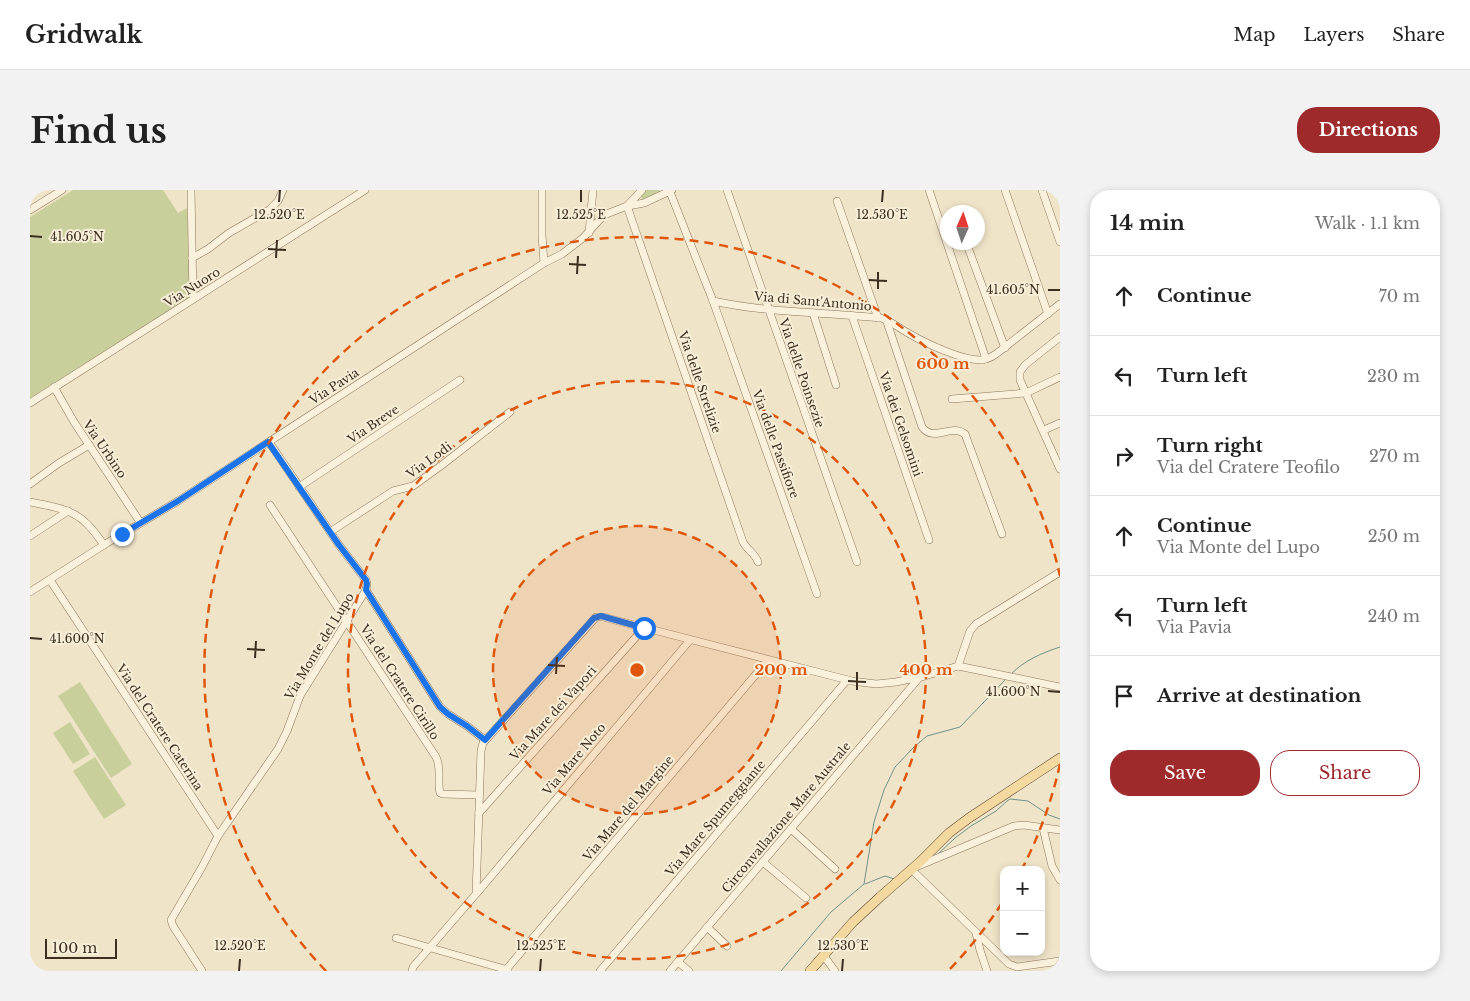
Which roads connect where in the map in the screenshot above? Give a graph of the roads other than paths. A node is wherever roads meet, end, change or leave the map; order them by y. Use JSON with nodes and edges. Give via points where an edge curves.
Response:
{"nodes":[{"id":1,"x":62,"y":190,"type":"edge"},
{"id":2,"x":191,"y":190,"type":"edge"},
{"id":3,"x":283,"y":190,"type":"edge"},
{"id":4,"x":365,"y":190,"type":"edge"},
{"id":5,"x":542,"y":190,"type":"edge"},
{"id":6,"x":593,"y":190,"type":"edge"},
{"id":7,"x":642,"y":190,"type":"edge"},
{"id":8,"x":727,"y":190,"type":"edge"},
{"id":9,"x":929,"y":190,"type":"edge"},
{"id":10,"x":1005,"y":190,"type":"edge"},
{"id":11,"x":1042,"y":190,"type":"edge"},
{"id":12,"x":670,"y":191,"type":"edge"},
{"id":13,"x":837,"y":201,"type":"dead end"},
{"id":14,"x":627,"y":206,"type":"junction"},
{"id":15,"x":30,"y":210,"type":"edge"},
{"id":16,"x":589,"y":233,"type":"junction"},
{"id":17,"x":1060,"y":242,"type":"edge"},
{"id":18,"x":969,"y":250,"type":"edge"},
{"id":19,"x":192,"y":258,"type":"junction"},
{"id":20,"x":544,"y":263,"type":"junction"},
{"id":21,"x":193,"y":299,"type":"junction"},
{"id":22,"x":713,"y":301,"type":"junction"},
{"id":23,"x":1060,"y":304,"type":"edge"},
{"id":24,"x":767,"y":309,"type":"junction"},
{"id":25,"x":813,"y":313,"type":"junction"},
{"id":26,"x":1048,"y":314,"type":"junction"},
{"id":27,"x":852,"y":316,"type":"junction"},
{"id":28,"x":882,"y":318,"type":"junction"},
{"id":29,"x":1060,"y":337,"type":"edge"},
{"id":30,"x":1005,"y":348,"type":"junction"},
{"id":31,"x":986,"y":359,"type":"junction"},
{"id":32,"x":1060,"y":377,"type":"edge"},
{"id":33,"x":460,"y":380,"type":"dead end"},
{"id":34,"x":836,"y":385,"type":"dead end"},
{"id":35,"x":54,"y":388,"type":"junction"},
{"id":36,"x":1026,"y":393,"type":"junction"},
{"id":37,"x":952,"y":399,"type":"dead end"},
{"id":38,"x":30,"y":403,"type":"edge"},
{"id":39,"x":510,"y":412,"type":"dead end"},
{"id":40,"x":1060,"y":423,"type":"edge"},
{"id":41,"x":1044,"y":430,"type":"junction"},
{"id":42,"x":268,"y":442,"type":"junction"},
{"id":43,"x":89,"y":445,"type":"junction"},
{"id":44,"x":1060,"y":470,"type":"edge"},
{"id":45,"x":30,"y":484,"type":"edge"},
{"id":46,"x":299,"y":487,"type":"junction"},
{"id":47,"x":30,"y":502,"type":"edge"},
{"id":48,"x":270,"y":506,"type":"dead end"},
{"id":49,"x":68,"y":511,"type":"junction"},
{"id":50,"x":140,"y":522,"type":"junction"},
{"id":51,"x":330,"y":532,"type":"junction"},
{"id":52,"x":1002,"y":534,"type":"dead end"},
{"id":53,"x":30,"y":536,"type":"edge"},
{"id":54,"x":929,"y":540,"type":"dead end"},
{"id":55,"x":104,"y":545,"type":"junction"},
{"id":56,"x":758,"y":562,"type":"dead end"},
{"id":57,"x":857,"y":562,"type":"dead end"},
{"id":58,"x":1060,"y":572,"type":"edge"},
{"id":59,"x":50,"y":580,"type":"junction"},
{"id":60,"x":366,"y":590,"type":"junction"},
{"id":61,"x":30,"y":592,"type":"edge"},
{"id":62,"x":817,"y":594,"type":"dead end"},
{"id":63,"x":347,"y":620,"type":"junction"},
{"id":64,"x":644,"y":628,"type":"junction"},
{"id":65,"x":690,"y":640,"type":"junction"},
{"id":66,"x":768,"y":660,"type":"junction"},
{"id":67,"x":958,"y":666,"type":"junction"},
{"id":68,"x":919,"y":677,"type":"junction"},
{"id":69,"x":847,"y":680,"type":"junction"},
{"id":70,"x":1060,"y":687,"type":"edge"},
{"id":71,"x":485,"y":740,"type":"junction"},
{"id":72,"x":1060,"y":758,"type":"edge"},
{"id":73,"x":479,"y":795,"type":"junction"},
{"id":74,"x":479,"y":814,"type":"junction"},
{"id":75,"x":1042,"y":828,"type":"junction"},
{"id":76,"x":791,"y":830,"type":"junction"},
{"id":77,"x":1060,"y":830,"type":"edge"},
{"id":78,"x":218,"y":836,"type":"junction"},
{"id":79,"x":763,"y":862,"type":"junction"},
{"id":80,"x":835,"y":869,"type":"dead end"},
{"id":81,"x":911,"y":869,"type":"junction"},
{"id":82,"x":1060,"y":880,"type":"edge"},
{"id":83,"x":476,"y":894,"type":"junction"},
{"id":84,"x":806,"y":898,"type":"dead end"},
{"id":85,"x":707,"y":927,"type":"junction"},
{"id":86,"x":976,"y":933,"type":"junction"},
{"id":87,"x":396,"y":938,"type":"dead end"},
{"id":88,"x":727,"y":946,"type":"dead end"},
{"id":89,"x":430,"y":948,"type":"junction"},
{"id":90,"x":824,"y":956,"type":"junction"},
{"id":91,"x":1060,"y":961,"type":"edge"},
{"id":92,"x":678,"y":962,"type":"junction"},
{"id":93,"x":202,"y":971,"type":"edge"},
{"id":94,"x":412,"y":971,"type":"edge"},
{"id":95,"x":507,"y":971,"type":"edge"},
{"id":96,"x":600,"y":971,"type":"edge"},
{"id":97,"x":670,"y":971,"type":"edge"},
{"id":98,"x":689,"y":971,"type":"edge"},
{"id":99,"x":810,"y":971,"type":"edge"},
{"id":100,"x":835,"y":971,"type":"edge"},
{"id":101,"x":988,"y":971,"type":"edge"}],
"edges":[{"from":1,"to":15,"type":"street"},
{"from":2,"to":19,"type":"street"},
{"from":3,"to":19,"type":"street","via":[[269,210]]},
{"from":4,"to":21,"type":"street","name":"Via Nuoro"},
{"from":5,"to":20,"type":"street"},
{"from":6,"to":16,"type":"street"},
{"from":7,"to":14,"type":"street","name":"Via Pavia"},
{"from":8,"to":24,"type":"street","name":"Via delle Poinsezie"},
{"from":9,"to":31,"type":"street"},
{"from":10,"to":26,"type":"street"},
{"from":11,"to":17,"type":"street"},
{"from":12,"to":14,"type":"street","via":[[644,203]]},
{"from":12,"to":22,"type":"street"},
{"from":13,"to":28,"type":"street"},
{"from":14,"to":16,"type":"street","name":"Via Pavia","via":[[602,216]]},
{"from":14,"to":56,"type":"street","name":"Via delle Strelizie","via":[[743,542]]},
{"from":16,"to":20,"type":"street","name":"Via Pavia"},
{"from":18,"to":30,"type":"street"},
{"from":19,"to":21,"type":"street"},
{"from":20,"to":42,"type":"street","name":"Via Pavia"},
{"from":21,"to":35,"type":"street","name":"Via Nuoro"},
{"from":22,"to":24,"type":"street","name":"Via di Sant'Antonio"},
{"from":22,"to":62,"type":"street","name":"Via delle Passifiore"},
{"from":23,"to":26,"type":"street"},
{"from":24,"to":25,"type":"street","name":"Via di Sant'Antonio"},
{"from":24,"to":57,"type":"street","name":"Via delle Poinsezie"},
{"from":25,"to":27,"type":"street","name":"Via di Sant'Antonio"},
{"from":25,"to":34,"type":"street"},
{"from":26,"to":30,"type":"street"},
{"from":27,"to":28,"type":"street","name":"Via di Sant'Antonio"},
{"from":27,"to":54,"type":"street","name":"Via dei Gelsomini"},
{"from":28,"to":31,"type":"street","name":"Via di Sant'Antonio","via":[[934,346],[970,358]]},
{"from":28,"to":52,"type":"street","via":[[922,427],[933,434],[953,430],[965,434]]},
{"from":29,"to":36,"type":"street","via":[[1022,368],[1020,377]]},
{"from":30,"to":31,"type":"street"},
{"from":32,"to":36,"type":"street"},
{"from":33,"to":46,"type":"street","name":"Via Breve"},
{"from":35,"to":38,"type":"street","name":"Via Nuoro"},
{"from":35,"to":43,"type":"street","name":"Via Urbino"},
{"from":36,"to":37,"type":"street"},
{"from":36,"to":41,"type":"street"},
{"from":39,"to":51,"type":"street","name":"Via Lodi","via":[[413,486],[392,492]]},
{"from":40,"to":41,"type":"street"},
{"from":41,"to":44,"type":"street"},
{"from":42,"to":46,"type":"street","name":"Via Monte del Lupo"},
{"from":42,"to":50,"type":"street","name":"Via Pavia"},
{"from":43,"to":45,"type":"street"},
{"from":43,"to":50,"type":"street","name":"Via Urbino"},
{"from":46,"to":51,"type":"street","name":"Via Monte del Lupo"},
{"from":47,"to":49,"type":"street"},
{"from":48,"to":63,"type":"street","name":"Via del Cratere Cirillo"},
{"from":49,"to":53,"type":"street"},
{"from":49,"to":55,"type":"street","via":[[88,524]]},
{"from":50,"to":55,"type":"street","name":"Via Pavia"},
{"from":51,"to":60,"type":"street","name":"Via Monte del Lupo","via":[[366,580]]},
{"from":55,"to":59,"type":"street","name":"Via Pavia"},
{"from":58,"to":67,"type":"street","via":[[976,624],[970,631]]},
{"from":59,"to":61,"type":"street","name":"Via Pavia"},
{"from":59,"to":78,"type":"street","name":"Via del Cratere Caterina"},
{"from":60,"to":63,"type":"street","name":"Via Monte del Lupo"},
{"from":60,"to":71,"type":"street","via":[[440,707]]},
{"from":63,"to":73,"type":"street","name":"Via del Cratere Cirillo","via":[[437,759],[440,793]]},
{"from":63,"to":78,"type":"street","name":"Via Monte del Lupo","via":[[300,696],[278,749]]},
{"from":64,"to":65,"type":"street"},
{"from":64,"to":71,"type":"street","via":[[601,616],[594,618]]},
{"from":64,"to":74,"type":"street","name":"Via Mare dei Vapori"},
{"from":65,"to":66,"type":"street"},
{"from":65,"to":83,"type":"street","name":"Via Mare Noto"},
{"from":66,"to":69,"type":"street"},
{"from":66,"to":95,"type":"street","name":"Via Mare del Margine"},
{"from":67,"to":68,"type":"street"},
{"from":67,"to":70,"type":"street"},
{"from":68,"to":69,"type":"street","via":[[884,684]]},
{"from":68,"to":76,"type":"street","name":"Circonvallazione Mare Australe"},
{"from":69,"to":96,"type":"street","name":"Via Mare Spumeggiante"},
{"from":71,"to":73,"type":"street","via":[[481,749]]},
{"from":72,"to":81,"type":"main road","via":[[956,827]]},
{"from":73,"to":74,"type":"street"},
{"from":74,"to":83,"type":"street"},
{"from":75,"to":77,"type":"street"},
{"from":75,"to":81,"type":"street","via":[[1012,826]]},
{"from":75,"to":82,"type":"street","via":[[1051,863]]},
{"from":76,"to":79,"type":"street","name":"Circonvallazione Mare Australe"},
{"from":76,"to":80,"type":"street"},
{"from":78,"to":93,"type":"street","name":"Via Monte del Lupo","via":[[172,920]]},
{"from":79,"to":84,"type":"street"},
{"from":79,"to":85,"type":"street","name":"Circonvallazione Mare Australe"},
{"from":81,"to":86,"type":"street"},
{"from":81,"to":90,"type":"main road","via":[[853,922]]},
{"from":83,"to":89,"type":"street"},
{"from":85,"to":88,"type":"street"},
{"from":85,"to":92,"type":"street","name":"Circonvallazione Mare Australe"},
{"from":86,"to":91,"type":"street","via":[[1013,966]]},
{"from":86,"to":101,"type":"street"},
{"from":87,"to":89,"type":"street"},
{"from":89,"to":94,"type":"street"},
{"from":89,"to":95,"type":"street"},
{"from":90,"to":99,"type":"main road"},
{"from":90,"to":100,"type":"street"},
{"from":92,"to":97,"type":"street","name":"Circonvallazione Mare Australe"},
{"from":92,"to":98,"type":"street"}]}
